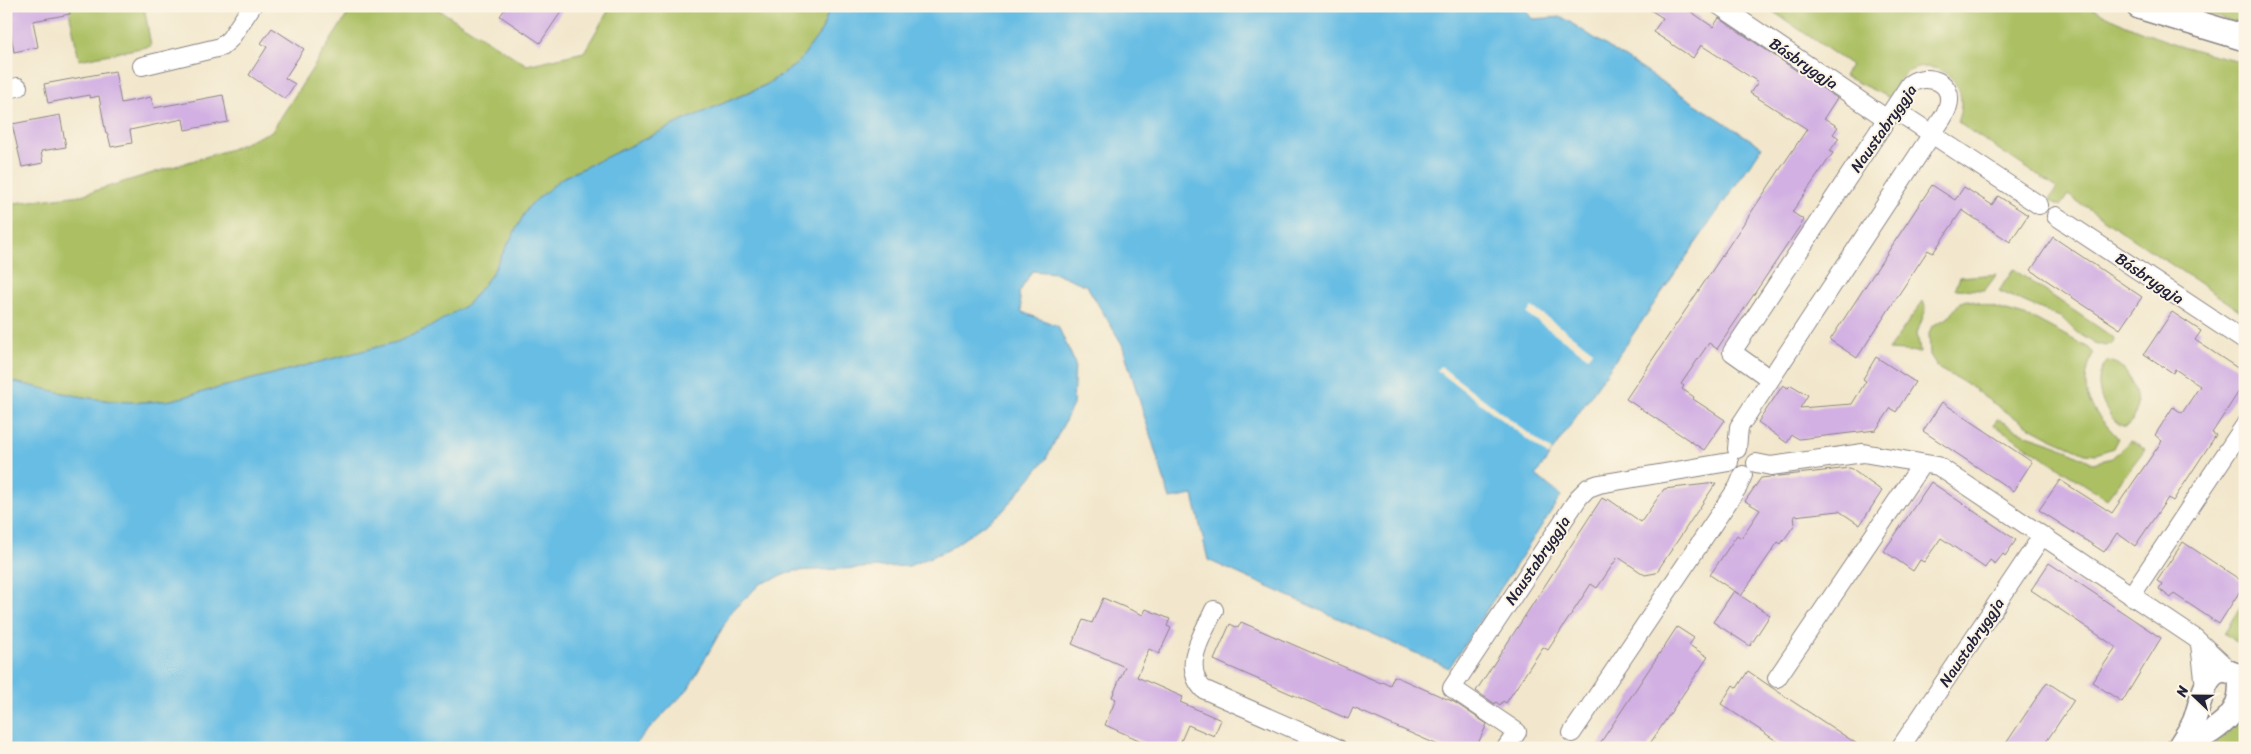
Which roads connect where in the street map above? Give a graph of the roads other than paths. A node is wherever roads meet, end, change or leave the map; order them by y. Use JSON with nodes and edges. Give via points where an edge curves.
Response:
{"nodes":[{"id":1,"x":252,"y":6,"type":"edge"},
{"id":2,"x":1720,"y":6,"type":"edge"},
{"id":3,"x":2144,"y":8,"type":"edge"},
{"id":4,"x":2245,"y":38,"type":"edge"},
{"id":5,"x":2245,"y":51,"type":"edge"},
{"id":6,"x":142,"y":66,"type":"dead end"},
{"id":7,"x":1890,"y":114,"type":"junction"},
{"id":8,"x":1932,"y":134,"type":"junction"},
{"id":9,"x":2039,"y":204,"type":"dead end"},
{"id":10,"x":2056,"y":216,"type":"dead end"},
{"id":11,"x":2245,"y":341,"type":"edge"},
{"id":12,"x":1770,"y":379,"type":"junction"},
{"id":13,"x":2245,"y":426,"type":"edge"},
{"id":14,"x":1733,"y":456,"type":"junction"},
{"id":15,"x":1922,"y":464,"type":"junction"},
{"id":16,"x":1750,"y":469,"type":"junction"},
{"id":17,"x":2042,"y":536,"type":"junction"},
{"id":18,"x":2131,"y":596,"type":"junction"},
{"id":19,"x":1214,"y":610,"type":"dead end"},
{"id":20,"x":2200,"y":644,"type":"junction"},
{"id":21,"x":2238,"y":674,"type":"edge"},
{"id":22,"x":1777,"y":678,"type":"dead end"},
{"id":23,"x":2205,"y":687,"type":"junction"},
{"id":24,"x":1572,"y":734,"type":"dead end"},
{"id":25,"x":1337,"y":748,"type":"edge"},
{"id":26,"x":1506,"y":748,"type":"edge"},
{"id":27,"x":1900,"y":748,"type":"edge"},
{"id":28,"x":2178,"y":748,"type":"edge"},
{"id":29,"x":2184,"y":748,"type":"edge"}],
"edges":[{"from":1,"to":6,"type":"street","via":[[221,47]]},
{"from":2,"to":7,"type":"street","name":"Básbryggja"},
{"from":3,"to":4,"type":"main road"},
{"from":3,"to":5,"type":"main road","via":[[2208,39]]},
{"from":7,"to":8,"type":"street","name":"Básbryggja"},
{"from":7,"to":8,"type":"street","name":"Naustabryggja","via":[[1910,84],[1916,80],[1938,80],[1947,91],[1949,105]]},
{"from":7,"to":12,"type":"street","name":"Naustabryggja","via":[[1732,352]]},
{"from":8,"to":9,"type":"street","name":"Básbryggja"},
{"from":8,"to":12,"type":"street","name":"Naustabryggja"},
{"from":10,"to":11,"type":"street","name":"Básbryggja"},
{"from":12,"to":14,"type":"street","name":"Naustabryggja","via":[[1739,427]]},
{"from":13,"to":18,"type":"street"},
{"from":14,"to":16,"type":"street","via":[[1732,470]]},
{"from":14,"to":16,"type":"street","via":[[1745,448],[1752,452]]},
{"from":14,"to":26,"type":"street","name":"Naustabryggja","via":[[1599,484],[1588,488],[1579,497],[1452,688],[1516,732]]},
{"from":15,"to":16,"type":"street","via":[[1863,453]]},
{"from":15,"to":17,"type":"street","via":[[1938,466]]},
{"from":15,"to":22,"type":"street"},
{"from":16,"to":24,"type":"street"},
{"from":17,"to":18,"type":"street"},
{"from":17,"to":27,"type":"street","name":"Naustabryggja"},
{"from":18,"to":20,"type":"street"},
{"from":19,"to":25,"type":"street","via":[[1194,658],[1193,675],[1197,683],[1203,689]]},
{"from":20,"to":21,"type":"street"},
{"from":20,"to":23,"type":"street"},
{"from":21,"to":23,"type":"street","via":[[2219,672]]},
{"from":21,"to":29,"type":"street","via":[[2241,689],[2232,714],[2213,731]]},
{"from":23,"to":28,"type":"street","via":[[2193,723]]}]}
